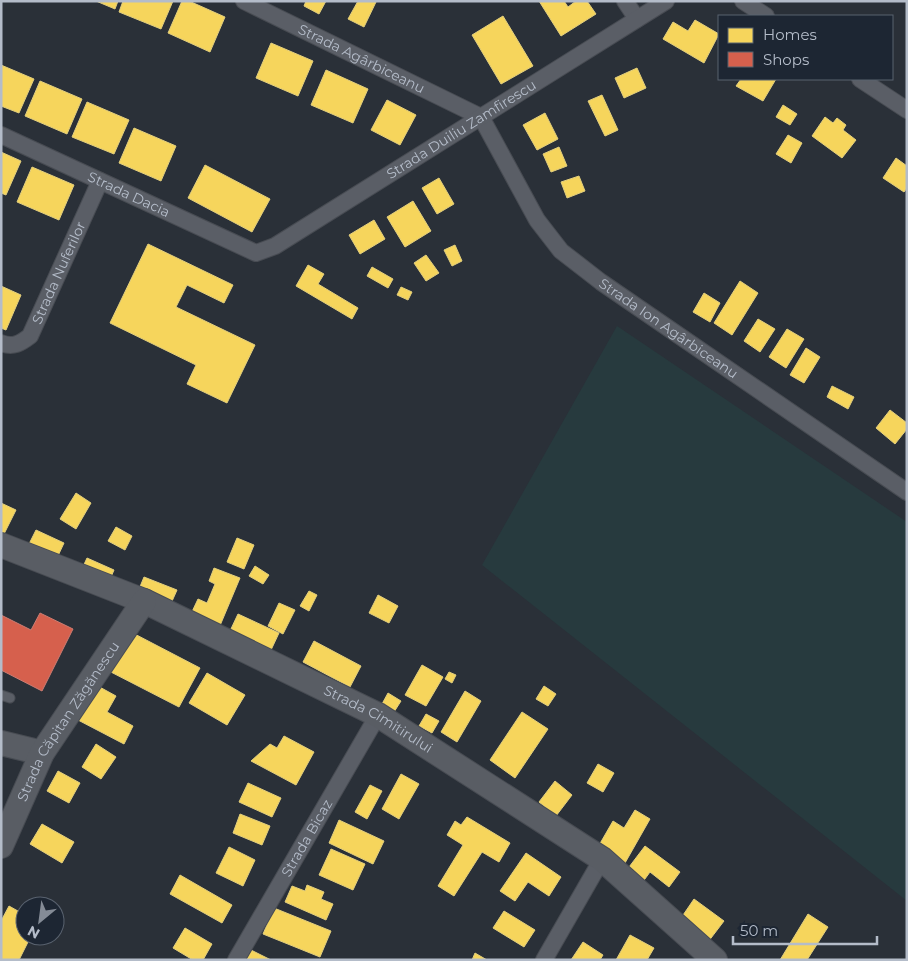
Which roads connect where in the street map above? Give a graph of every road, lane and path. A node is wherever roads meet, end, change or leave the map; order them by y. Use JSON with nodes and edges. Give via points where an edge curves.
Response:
{"nodes":[{"id":1,"x":244,"y":1,"type":"edge"},
{"id":2,"x":625,"y":1,"type":"edge"},
{"id":3,"x":666,"y":1,"type":"edge"},
{"id":4,"x":743,"y":1,"type":"edge"},
{"id":5,"x":764,"y":15,"type":"edge"},
{"id":6,"x":637,"y":19,"type":"junction"},
{"id":7,"x":862,"y":80,"type":"edge"},
{"id":8,"x":907,"y":110,"type":"edge"},
{"id":9,"x":480,"y":117,"type":"junction"},
{"id":10,"x":1,"y":134,"type":"edge"},
{"id":11,"x":100,"y":181,"type":"junction"},
{"id":12,"x":256,"y":253,"type":"joint"},
{"id":13,"x":1,"y":343,"type":"edge"},
{"id":14,"x":907,"y":492,"type":"edge"},
{"id":15,"x":1,"y":545,"type":"edge"},
{"id":16,"x":144,"y":600,"type":"junction"},
{"id":17,"x":378,"y":715,"type":"junction"},
{"id":18,"x":1,"y":743,"type":"edge"},
{"id":19,"x":42,"y":753,"type":"junction"},
{"id":20,"x":1,"y":846,"type":"edge"},
{"id":21,"x":602,"y":859,"type":"junction"},
{"id":22,"x":236,"y":960,"type":"edge"},
{"id":23,"x":544,"y":960,"type":"edge"},
{"id":24,"x":715,"y":960,"type":"edge"}],
"edges":[{"from":1,"to":9,"type":"street","name":"Strada Agârbiceanu"},
{"from":2,"to":6,"type":"street"},
{"from":3,"to":6,"type":"street","name":"Strada Duiliu Zamfirescu"},
{"from":4,"to":5,"type":"street"},
{"from":6,"to":9,"type":"street","name":"Strada Duiliu Zamfirescu"},
{"from":7,"to":8,"type":"street"},
{"from":9,"to":12,"type":"street","name":"Strada Duiliu Zamfirescu","via":[[275,246]]},
{"from":9,"to":14,"type":"street","name":"Strada Ion Agârbiceanu","via":[[537,220],[561,250],[601,282]]},
{"from":10,"to":11,"type":"street","name":"Strada Dacia"},
{"from":11,"to":12,"type":"street","name":"Strada Dacia"},
{"from":11,"to":13,"type":"street","name":"Strada Nuferilor","via":[[30,336],[20,344]]},
{"from":15,"to":16,"type":"street","name":"Strada Cimitirului"},
{"from":16,"to":17,"type":"street","name":"Strada Cimitirului"},
{"from":16,"to":19,"type":"street","name":"Strada Căpitan Zăgănescu"},
{"from":17,"to":21,"type":"street","name":"Strada Cimitirului"},
{"from":17,"to":22,"type":"street","name":"Strada Bicaz"},
{"from":18,"to":19,"type":"street"},
{"from":19,"to":20,"type":"street","name":"Strada Căpitan Zăgănescu"},
{"from":21,"to":23,"type":"street"},
{"from":21,"to":24,"type":"street","name":"Strada Cimitirului"}]}
